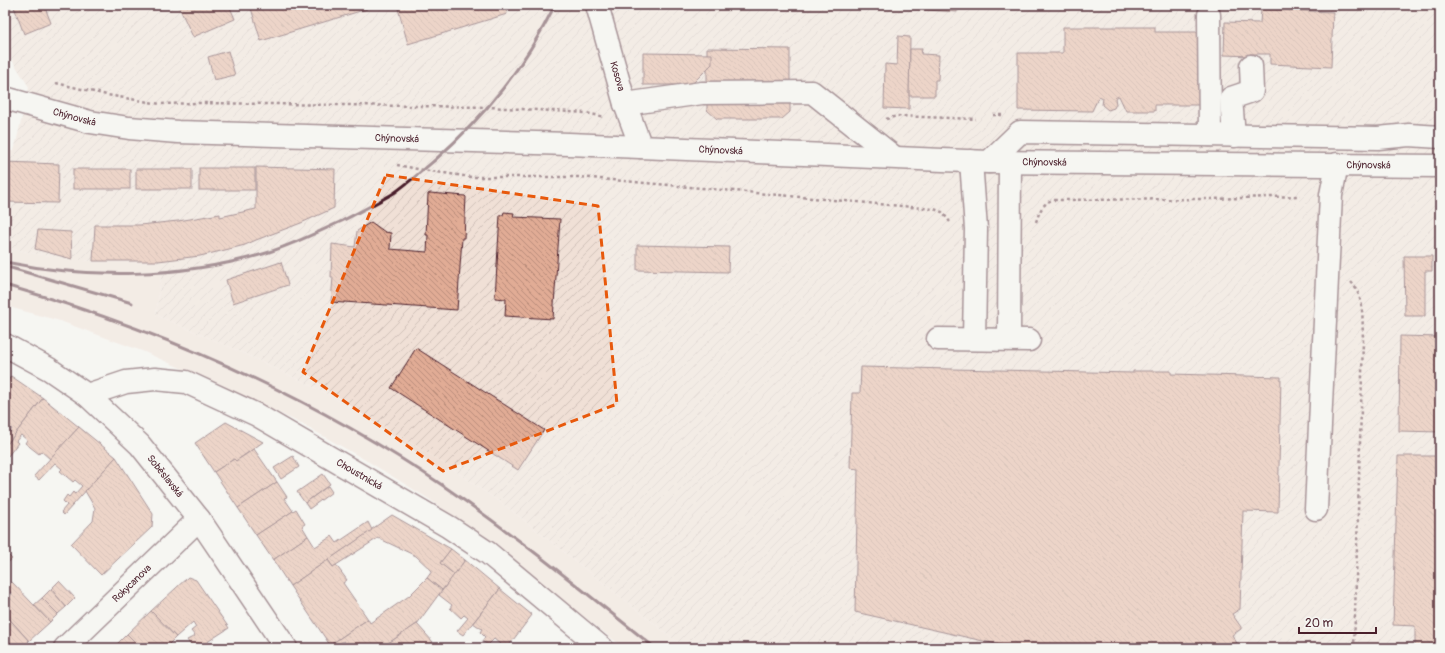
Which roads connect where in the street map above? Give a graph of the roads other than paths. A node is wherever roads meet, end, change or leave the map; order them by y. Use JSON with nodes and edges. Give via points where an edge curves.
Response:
{"nodes":[{"id":1,"x":598,"y":5,"type":"edge"},
{"id":2,"x":1209,"y":15,"type":"dead end"},
{"id":3,"x":1252,"y":66,"type":"dead end"},
{"id":4,"x":5,"y":98,"type":"edge"},
{"id":5,"x":625,"y":104,"type":"junction"},
{"id":6,"x":1210,"y":135,"type":"junction"},
{"id":7,"x":1234,"y":136,"type":"junction"},
{"id":8,"x":1440,"y":137,"type":"edge"},
{"id":9,"x":641,"y":147,"type":"junction"},
{"id":10,"x":894,"y":157,"type":"junction"},
{"id":11,"x":980,"y":161,"type":"junction"},
{"id":12,"x":1010,"y":162,"type":"junction"},
{"id":13,"x":1337,"y":164,"type":"junction"},
{"id":14,"x":1440,"y":166,"type":"edge"},
{"id":15,"x":938,"y":339,"type":"dead end"},
{"id":16,"x":974,"y":339,"type":"junction"},
{"id":17,"x":5,"y":345,"type":"edge"},
{"id":18,"x":87,"y":395,"type":"junction"},
{"id":19,"x":1316,"y":509,"type":"dead end"},
{"id":20,"x":199,"y":519,"type":"junction"},
{"id":21,"x":66,"y":648,"type":"edge"},
{"id":22,"x":286,"y":648,"type":"edge"},
{"id":23,"x":602,"y":648,"type":"edge"}],
"edges":[{"from":1,"to":5,"type":"main road","name":"Kosova"},
{"from":2,"to":6,"type":"main road"},
{"from":3,"to":7,"type":"main road","via":[[1252,91],[1231,98]]},
{"from":4,"to":9,"type":"main road","name":"Chýnovská","via":[[90,122],[178,132]]},
{"from":5,"to":9,"type":"main road","name":"Kosova"},
{"from":5,"to":10,"type":"main road","via":[[702,93],[812,92]]},
{"from":6,"to":7,"type":"main road"},
{"from":6,"to":11,"type":"main road","via":[[1020,132]]},
{"from":7,"to":8,"type":"main road"},
{"from":9,"to":10,"type":"main road","name":"Chýnovská"},
{"from":10,"to":11,"type":"main road","name":"Chýnovská"},
{"from":11,"to":12,"type":"main road","name":"Chýnovská"},
{"from":11,"to":16,"type":"main road"},
{"from":12,"to":13,"type":"main road","name":"Chýnovská"},
{"from":12,"to":16,"type":"main road","via":[[1019,340]]},
{"from":13,"to":14,"type":"main road","name":"Chýnovská"},
{"from":13,"to":19,"type":"main road","via":[[1331,195]]},
{"from":15,"to":16,"type":"main road"},
{"from":17,"to":18,"type":"main road","name":"Soběslavská","via":[[49,369]]},
{"from":18,"to":20,"type":"main road","name":"Soběslavská","via":[[140,446]]},
{"from":18,"to":23,"type":"main road","name":"Choustnická","via":[[126,382],[155,379],[186,382],[257,415],[449,527],[488,553]]},
{"from":20,"to":21,"type":"main road","name":"Rokycanova"},
{"from":20,"to":22,"type":"main road","name":"Soběslavská"}]}
